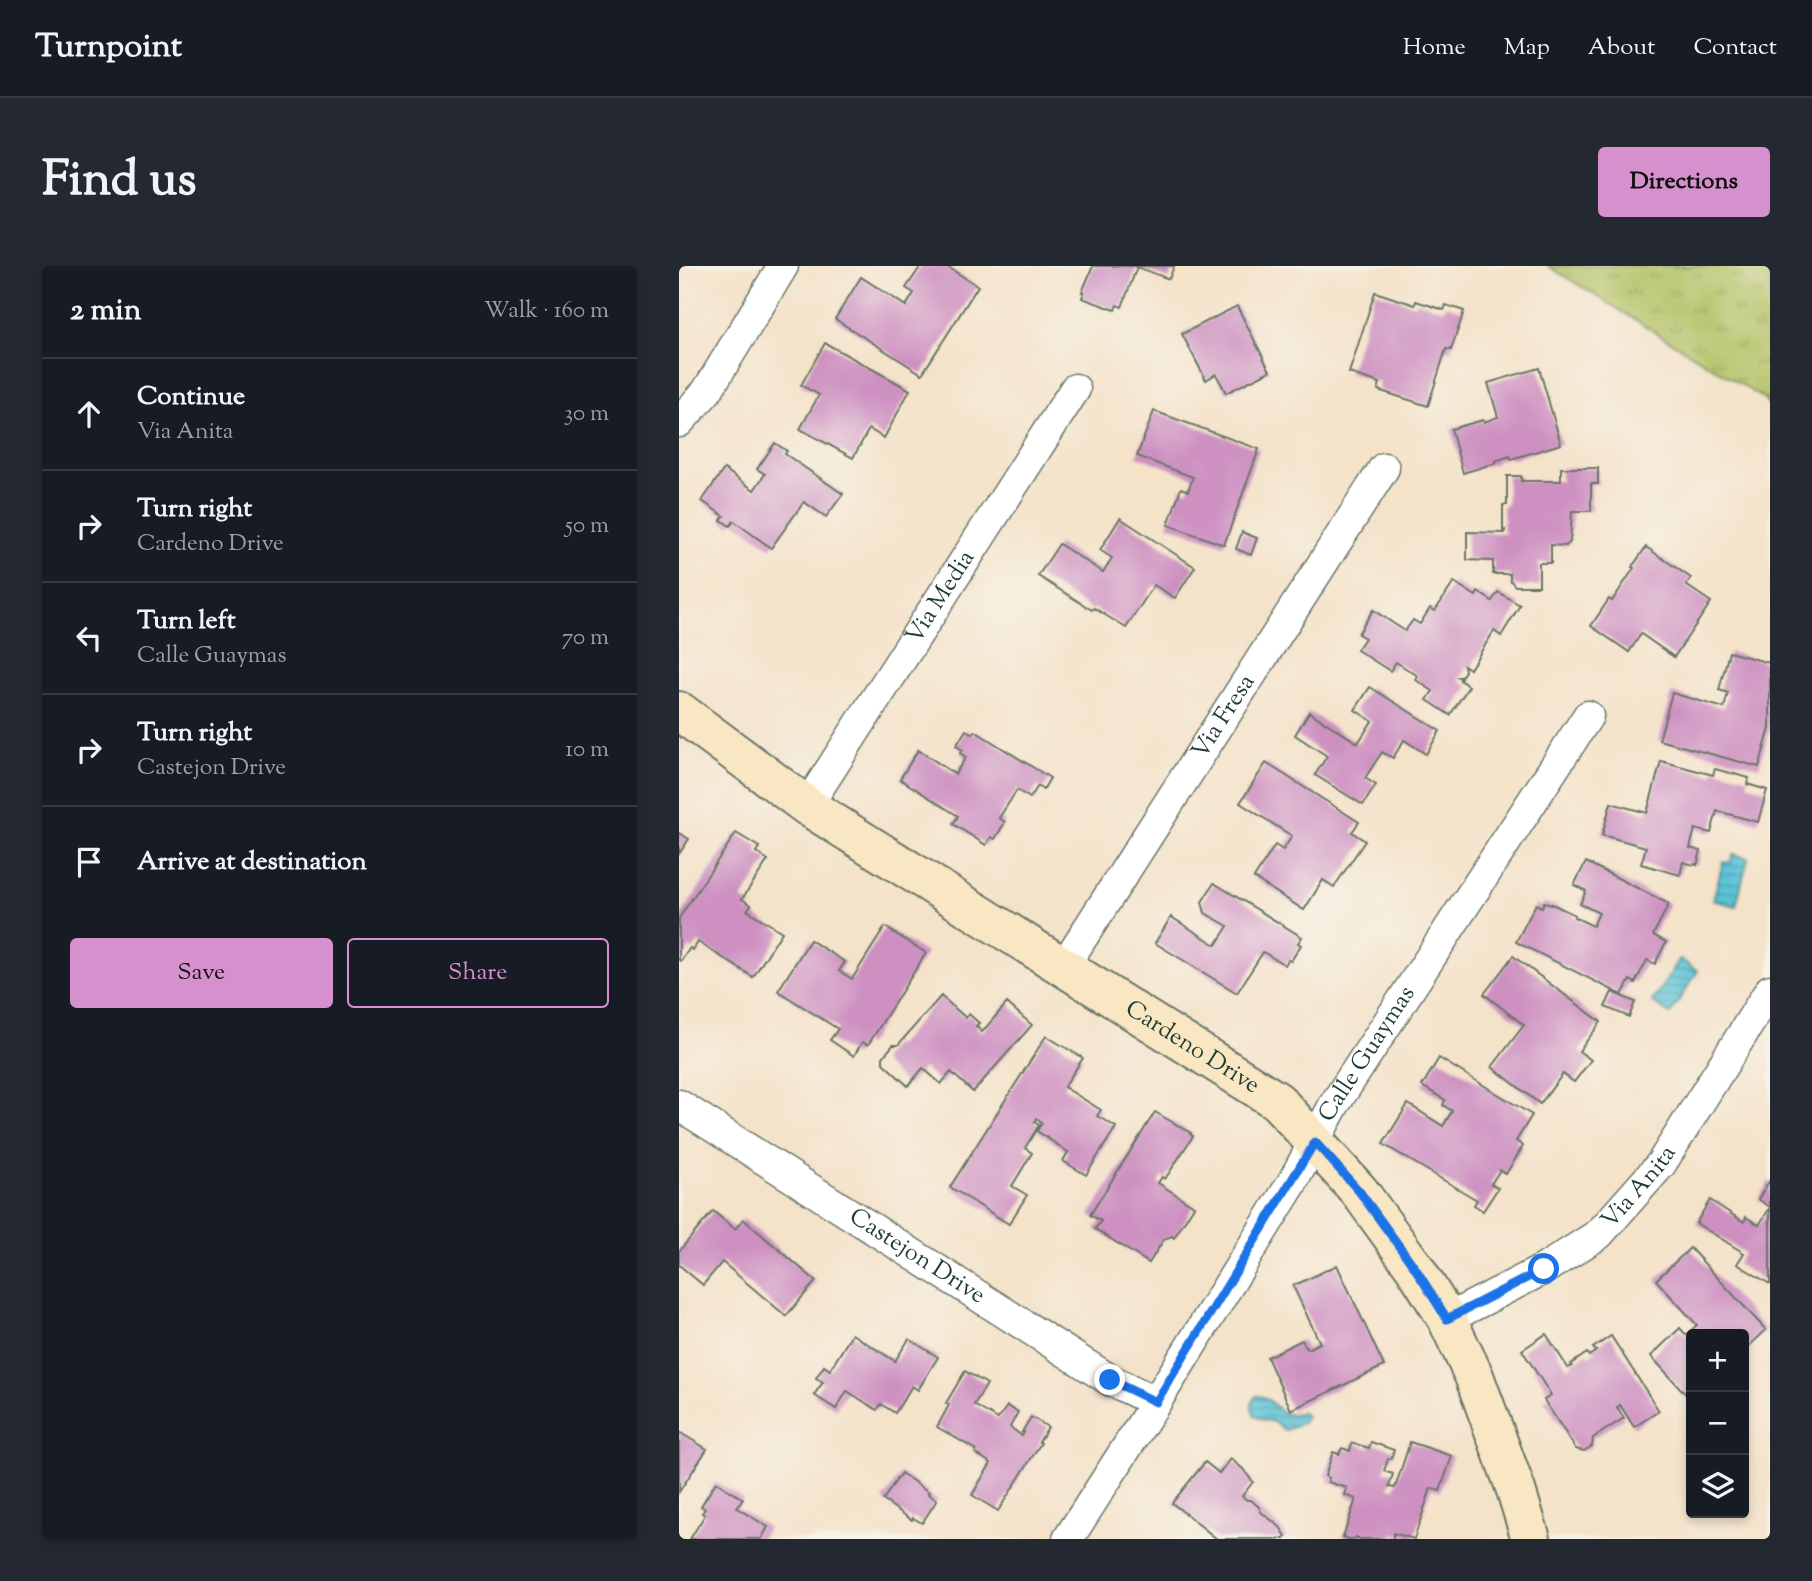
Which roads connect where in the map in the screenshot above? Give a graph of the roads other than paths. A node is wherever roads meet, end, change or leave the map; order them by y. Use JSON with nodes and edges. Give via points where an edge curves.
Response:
{"nodes":[{"id":1,"x":783,"y":266,"type":"edge"},
{"id":2,"x":1076,"y":389,"type":"dead end"},
{"id":3,"x":679,"y":422,"type":"edge"},
{"id":4,"x":1384,"y":468,"type":"dead end"},
{"id":5,"x":679,"y":711,"type":"edge"},
{"id":6,"x":1588,"y":716,"type":"dead end"},
{"id":7,"x":807,"y":806,"type":"junction"},
{"id":8,"x":1064,"y":966,"type":"junction"},
{"id":9,"x":1770,"y":990,"type":"edge"},
{"id":10,"x":679,"y":1105,"type":"edge"},
{"id":11,"x":1315,"y":1142,"type":"junction"},
{"id":12,"x":1447,"y":1319,"type":"junction"},
{"id":13,"x":1156,"y":1402,"type":"junction"},
{"id":14,"x":1068,"y":1539,"type":"edge"},
{"id":15,"x":1531,"y":1539,"type":"edge"}],
"edges":[{"from":1,"to":3,"type":"street","via":[[707,391]]},
{"from":2,"to":7,"type":"street","name":"Via Media"},
{"from":4,"to":8,"type":"street","name":"Via Fresa"},
{"from":5,"to":7,"type":"street","name":"Cardeno Drive"},
{"from":6,"to":11,"type":"street","name":"Calle Guaymas","via":[[1334,1105]]},
{"from":7,"to":8,"type":"street","name":"Cardeno Drive"},
{"from":8,"to":11,"type":"street","name":"Cardeno Drive","via":[[1277,1101]]},
{"from":9,"to":12,"type":"street","name":"Via Anita","via":[[1661,1164],[1599,1234],[1544,1269]]},
{"from":10,"to":13,"type":"street","name":"Castejon Drive","via":[[1110,1380]]},
{"from":11,"to":12,"type":"street","name":"Cardeno Drive","via":[[1359,1191]]},
{"from":11,"to":13,"type":"street","name":"Calle Guaymas"},
{"from":12,"to":15,"type":"street","name":"Cardeno Drive","via":[[1474,1376]]},
{"from":13,"to":14,"type":"street","name":"Calle Guaymas"}]}
